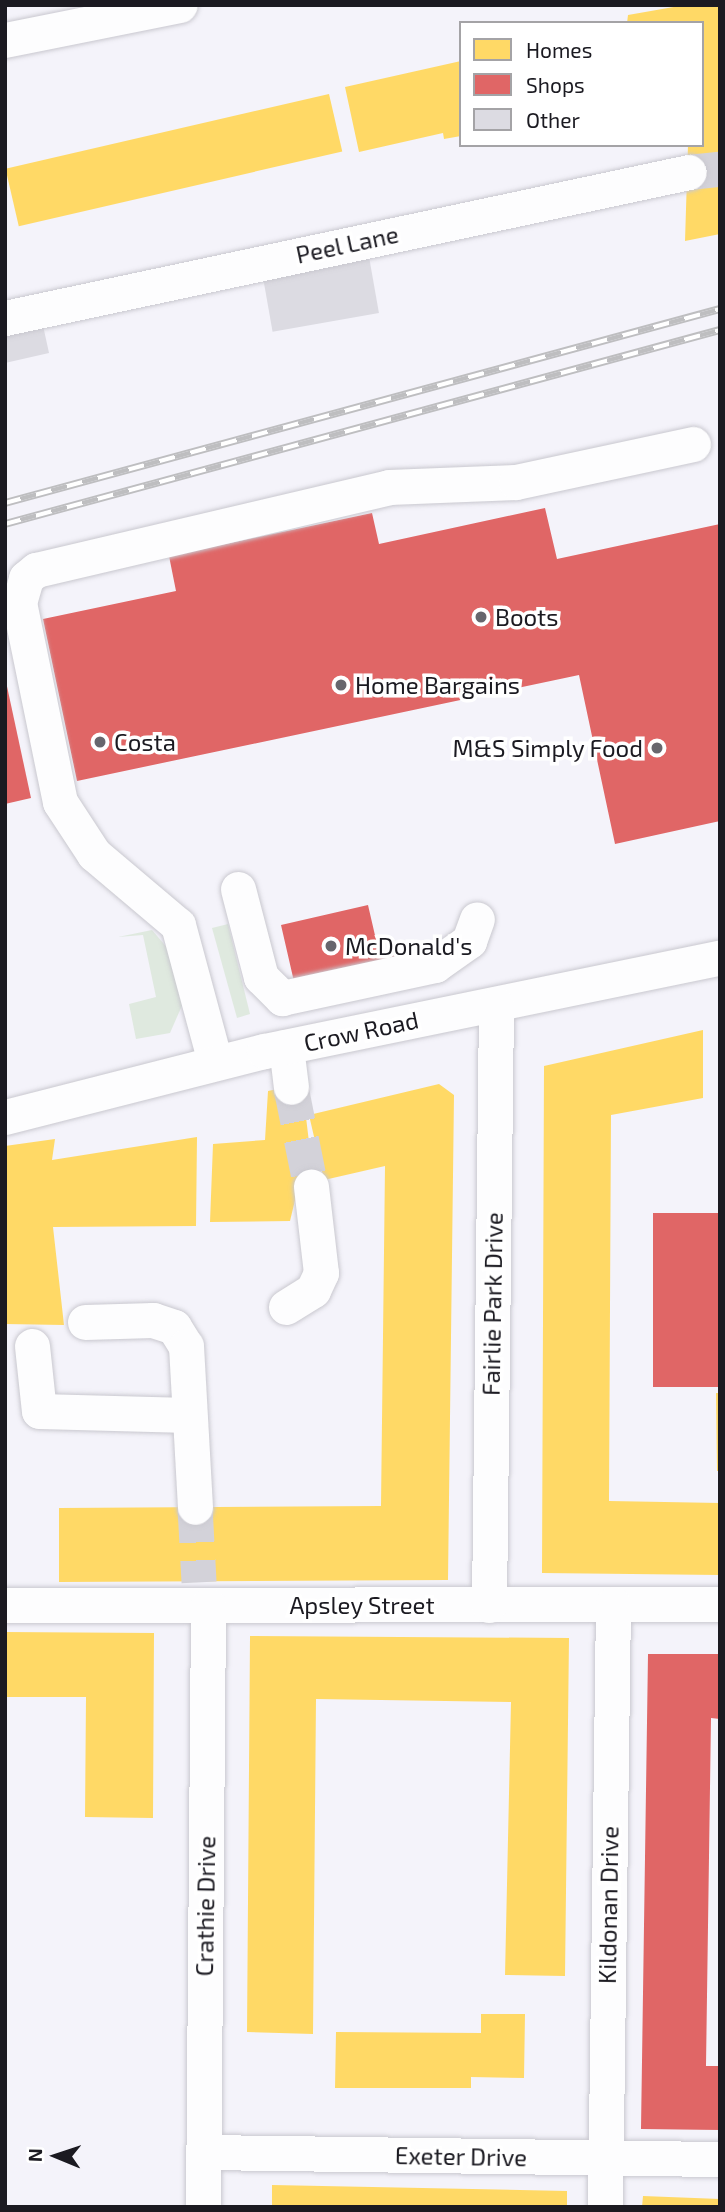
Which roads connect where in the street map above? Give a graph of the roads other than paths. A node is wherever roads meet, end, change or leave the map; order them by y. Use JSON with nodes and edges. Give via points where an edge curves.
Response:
{"nodes":[{"id":1,"x":180,"y":5,"type":"edge"},
{"id":2,"x":5,"y":40,"type":"edge"},
{"id":3,"x":689,"y":172,"type":"tunnel mouth"},
{"id":4,"x":5,"y":318,"type":"edge"},
{"id":5,"x":693,"y":444,"type":"dead end"},
{"id":6,"x":238,"y":889,"type":"dead end"},
{"id":7,"x":477,"y":919,"type":"dead end"},
{"id":8,"x":720,"y":957,"type":"edge"},
{"id":9,"x":496,"y":1004,"type":"junction"},
{"id":10,"x":286,"y":1047,"type":"junction"},
{"id":11,"x":215,"y":1062,"type":"junction"},
{"id":12,"x":292,"y":1087,"type":"tunnel mouth"},
{"id":13,"x":5,"y":1117,"type":"edge"},
{"id":14,"x":310,"y":1187,"type":"tunnel mouth"},
{"id":15,"x":286,"y":1307,"type":"dead end"},
{"id":16,"x":85,"y":1322,"type":"dead end"},
{"id":17,"x":32,"y":1346,"type":"dead end"},
{"id":18,"x":189,"y":1415,"type":"junction"},
{"id":19,"x":195,"y":1507,"type":"tunnel mouth"},
{"id":20,"x":202,"y":1597,"type":"junction"},
{"id":21,"x":613,"y":1604,"type":"junction"},
{"id":22,"x":720,"y":1604,"type":"edge"},
{"id":23,"x":5,"y":1605,"type":"edge"},
{"id":24,"x":489,"y":1605,"type":"junction"},
{"id":25,"x":203,"y":2152,"type":"junction"},
{"id":26,"x":604,"y":2158,"type":"junction"},
{"id":27,"x":720,"y":2159,"type":"edge"},
{"id":28,"x":203,"y":2207,"type":"edge"},
{"id":29,"x":605,"y":2207,"type":"edge"}],
"edges":[{"from":1,"to":2,"type":"street"},
{"from":3,"to":4,"type":"street","name":"Peel Lane"},
{"from":5,"to":11,"type":"street","via":[[516,482],[389,486],[36,570],[26,578],[19,603],[60,802],[94,853],[178,925]]},
{"from":6,"to":7,"type":"street","via":[[261,977],[282,998],[435,965],[469,941]]},
{"from":8,"to":9,"type":"street","name":"Crow Road"},
{"from":9,"to":10,"type":"street","name":"Crow Road"},
{"from":9,"to":24,"type":"street","name":"Fairlie Park Drive"},
{"from":10,"to":11,"type":"street","name":"Crow Road"},
{"from":10,"to":12,"type":"street"},
{"from":11,"to":13,"type":"street","name":"Crow Road"},
{"from":14,"to":15,"type":"street","via":[[321,1273],[313,1290]]},
{"from":16,"to":18,"type":"street","via":[[153,1320],[174,1327],[186,1346]]},
{"from":17,"to":18,"type":"street","via":[[39,1411]]},
{"from":18,"to":19,"type":"street"},
{"from":20,"to":23,"type":"street","name":"Apsley Street"},
{"from":20,"to":24,"type":"street","name":"Apsley Street"},
{"from":20,"to":25,"type":"street","name":"Crathie Drive"},
{"from":21,"to":22,"type":"street","name":"Apsley Street"},
{"from":21,"to":24,"type":"street","name":"Apsley Street"},
{"from":21,"to":26,"type":"street","name":"Kildonan Drive"},
{"from":25,"to":26,"type":"street","name":"Exeter Drive"},
{"from":25,"to":28,"type":"street","name":"Crathie Drive"},
{"from":26,"to":27,"type":"street","name":"Exeter Drive"},
{"from":26,"to":29,"type":"street","name":"Kildonan Drive"}]}
